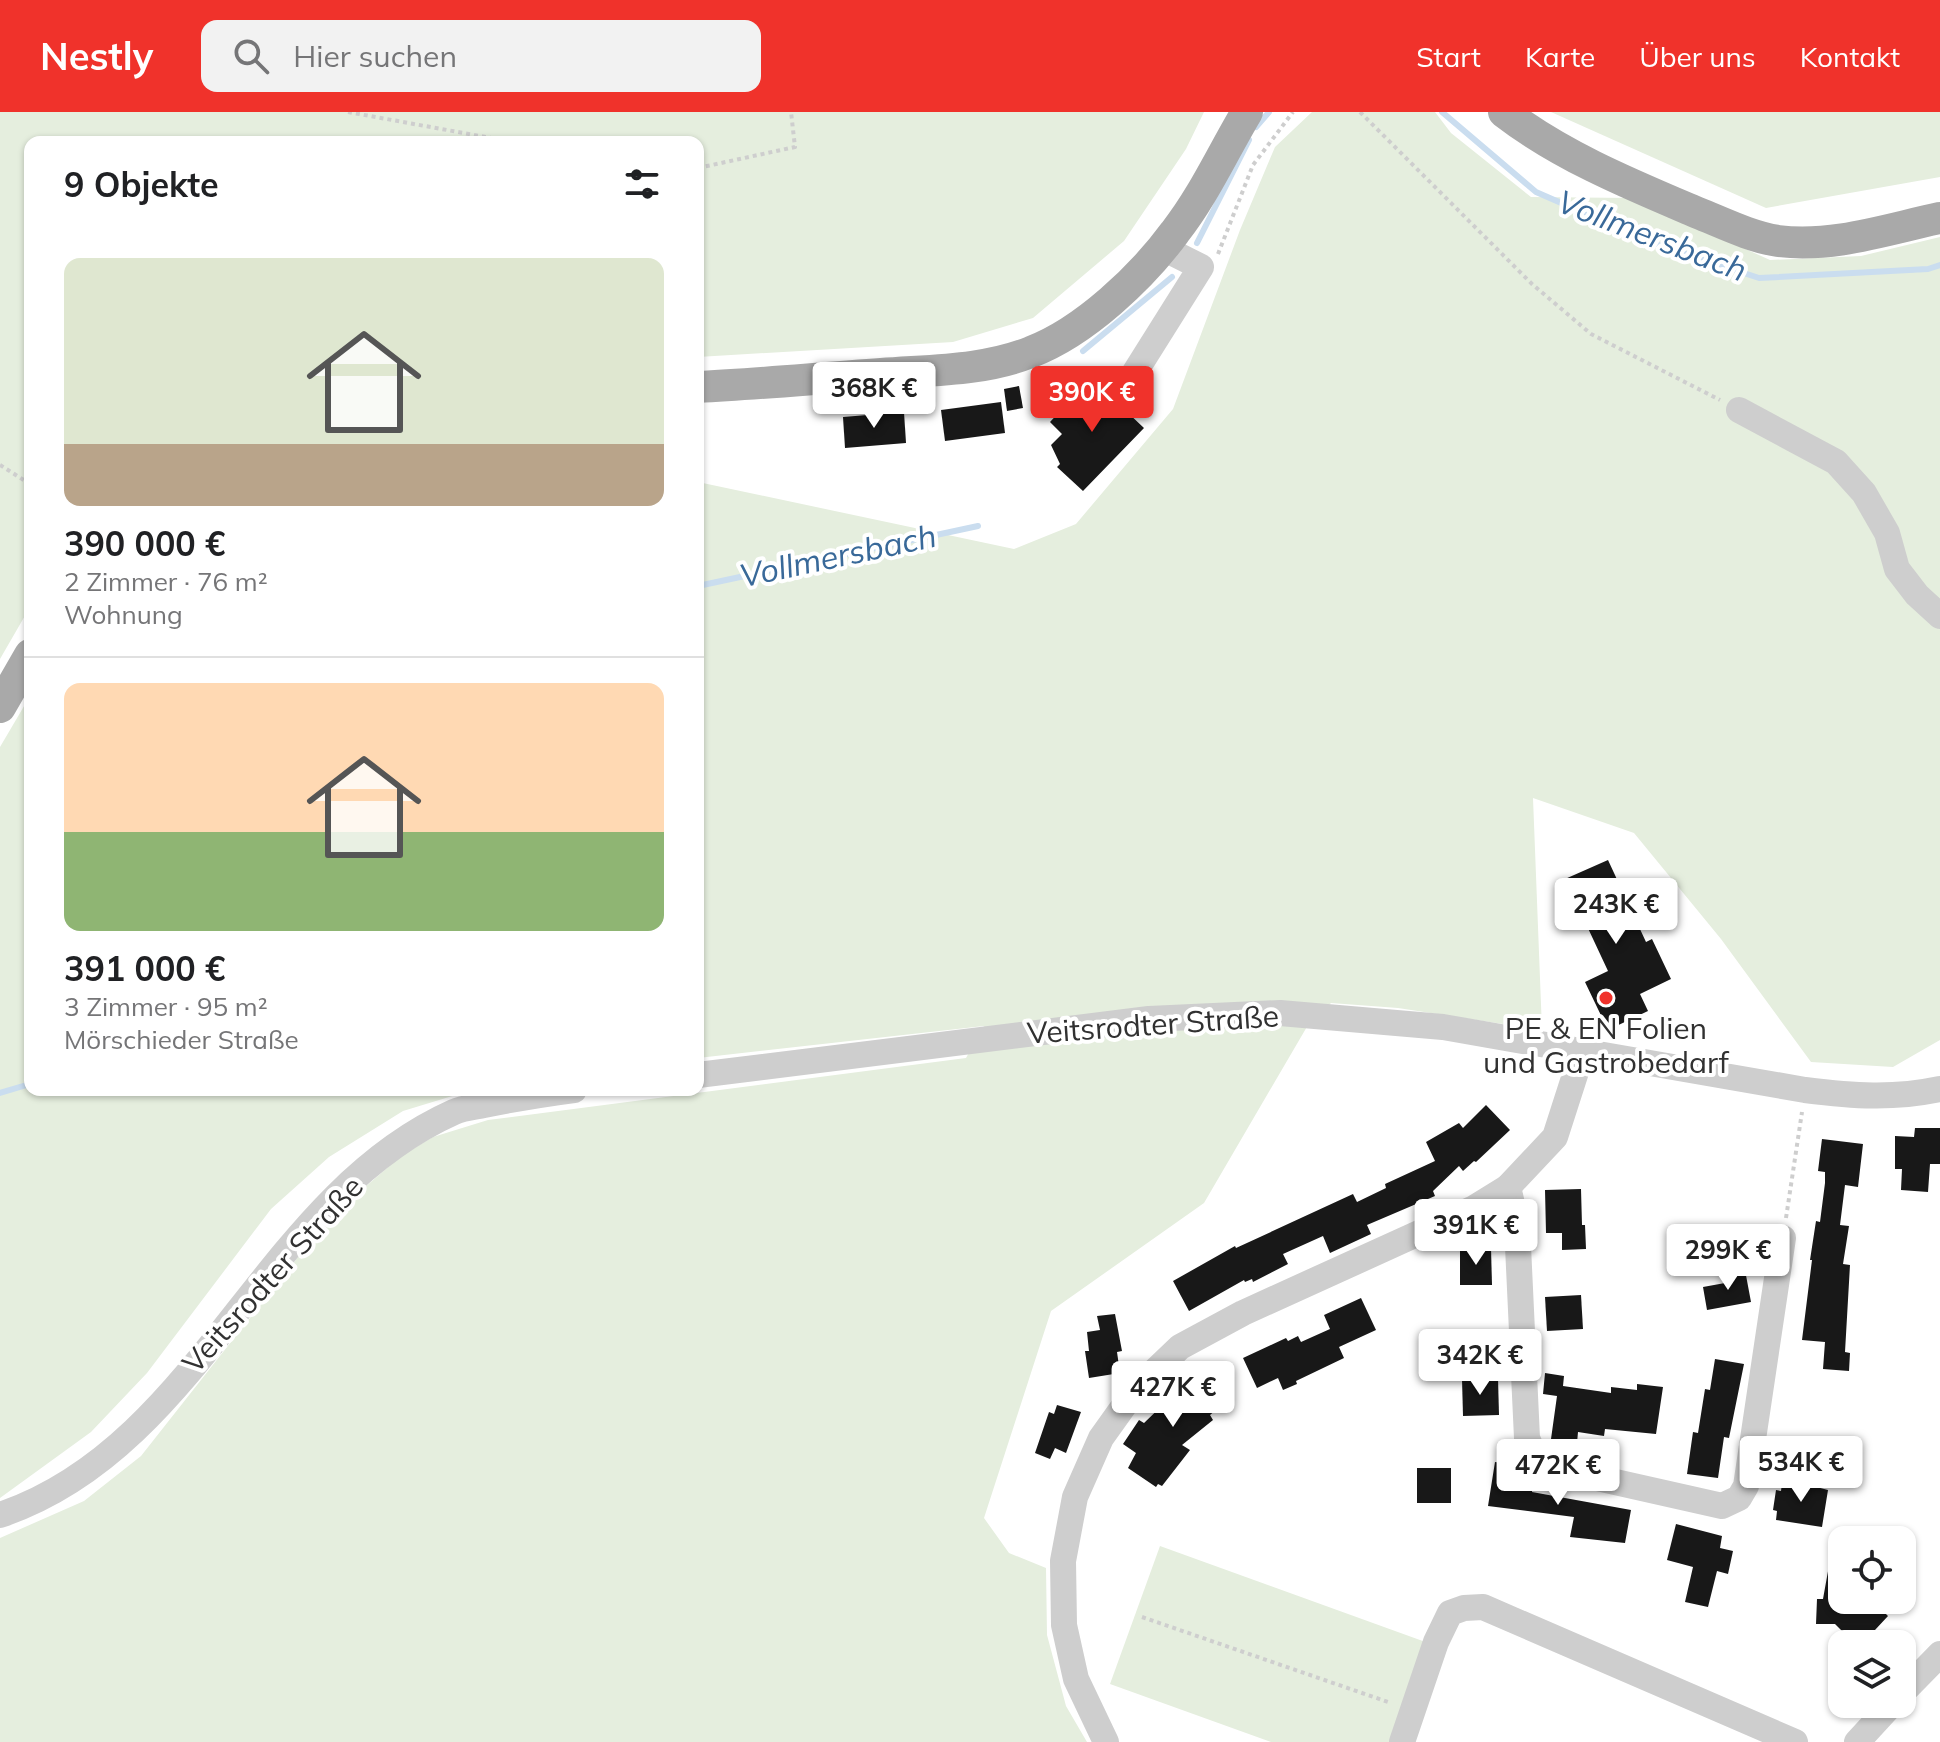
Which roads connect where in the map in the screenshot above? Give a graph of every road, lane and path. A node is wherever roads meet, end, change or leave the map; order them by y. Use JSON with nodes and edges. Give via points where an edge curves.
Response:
{"nodes":[{"id":1,"x":348,"y":112,"type":"edge"},
{"id":2,"x":791,"y":112,"type":"edge"},
{"id":3,"x":1247,"y":112,"type":"edge"},
{"id":4,"x":1293,"y":112,"type":"edge"},
{"id":5,"x":1360,"y":112,"type":"edge"},
{"id":6,"x":1504,"y":112,"type":"edge"},
{"id":7,"x":480,"y":136,"type":"edge"},
{"id":8,"x":704,"y":167,"type":"edge"},
{"id":9,"x":1940,"y":218,"type":"edge"},
{"id":10,"x":1163,"y":248,"type":"junction"},
{"id":11,"x":1201,"y":267,"type":"junction"},
{"id":12,"x":704,"y":387,"type":"edge"},
{"id":13,"x":1125,"y":388,"type":"dead end"},
{"id":14,"x":1739,"y":410,"type":"joint"},
{"id":15,"x":0,"y":465,"type":"edge"},
{"id":16,"x":24,"y":480,"type":"edge"},
{"id":17,"x":1940,"y":616,"type":"edge"},
{"id":18,"x":24,"y":665,"type":"edge"},
{"id":19,"x":0,"y":707,"type":"edge"},
{"id":20,"x":1583,"y":1050,"type":"junction"},
{"id":21,"x":704,"y":1074,"type":"edge"},
{"id":22,"x":1940,"y":1089,"type":"edge"},
{"id":23,"x":1805,"y":1090,"type":"junction"},
{"id":24,"x":527,"y":1096,"type":"edge"},
{"id":25,"x":1508,"y":1187,"type":"junction"},
{"id":26,"x":1783,"y":1238,"type":"joint"},
{"id":27,"x":0,"y":1515,"type":"edge"},
{"id":28,"x":1142,"y":1617,"type":"dead end"},
{"id":29,"x":1940,"y":1654,"type":"edge"},
{"id":30,"x":1916,"y":1679,"type":"edge"},
{"id":31,"x":1413,"y":1710,"type":"junction"},
{"id":32,"x":1879,"y":1718,"type":"edge"},
{"id":33,"x":1106,"y":1742,"type":"edge"},
{"id":34,"x":1402,"y":1742,"type":"edge"},
{"id":35,"x":1795,"y":1742,"type":"edge"},
{"id":36,"x":1857,"y":1742,"type":"edge"}],
"edges":[{"from":1,"to":7,"type":"path"},
{"from":2,"to":8,"type":"path","via":[[795,147]]},
{"from":3,"to":10,"type":"main road","via":[[1202,194]]},
{"from":4,"to":11,"type":"path","via":[[1253,165],[1218,254]]},
{"from":5,"to":14,"type":"path","via":[[1532,284],[1591,334]]},
{"from":6,"to":9,"type":"main road","via":[[1540,137],[1690,210],[1776,240],[1827,242]]},
{"from":10,"to":11,"type":"street"},
{"from":10,"to":12,"type":"main road","via":[[1126,286],[1061,337],[1032,352],[958,368]]},
{"from":11,"to":13,"type":"street"},
{"from":14,"to":17,"type":"street","via":[[1836,462],[1864,493],[1887,533],[1897,569]]},
{"from":15,"to":16,"type":"path"},
{"from":18,"to":19,"type":"main road"},
{"from":20,"to":21,"type":"street","name":"Veitsrodter Straße","via":[[1443,1027],[1280,1013],[1149,1019]]},
{"from":20,"to":23,"type":"street","name":"Veitsrodter Straße"},
{"from":20,"to":25,"type":"street","via":[[1555,1137]]},
{"from":22,"to":23,"type":"street","name":"Veitsrodter Straße","via":[[1862,1098]]},
{"from":23,"to":26,"type":"path"},
{"from":24,"to":27,"type":"street","name":"Veitsrodter Straße","via":[[456,1110],[394,1145],[322,1211],[117,1447],[72,1482]]},
{"from":25,"to":26,"type":"street","via":[[1517,1225],[1527,1438],[1536,1459],[1553,1468],[1722,1506],[1739,1498],[1746,1486]]},
{"from":25,"to":33,"type":"street","via":[[1180,1347],[1136,1389],[1101,1438],[1075,1497],[1063,1561],[1064,1625],[1076,1679]]},
{"from":28,"to":31,"type":"path"},
{"from":29,"to":30,"type":"street"},
{"from":31,"to":34,"type":"street"},
{"from":31,"to":35,"type":"street","via":[[1450,1613],[1483,1607]]},
{"from":32,"to":36,"type":"street"}]}
